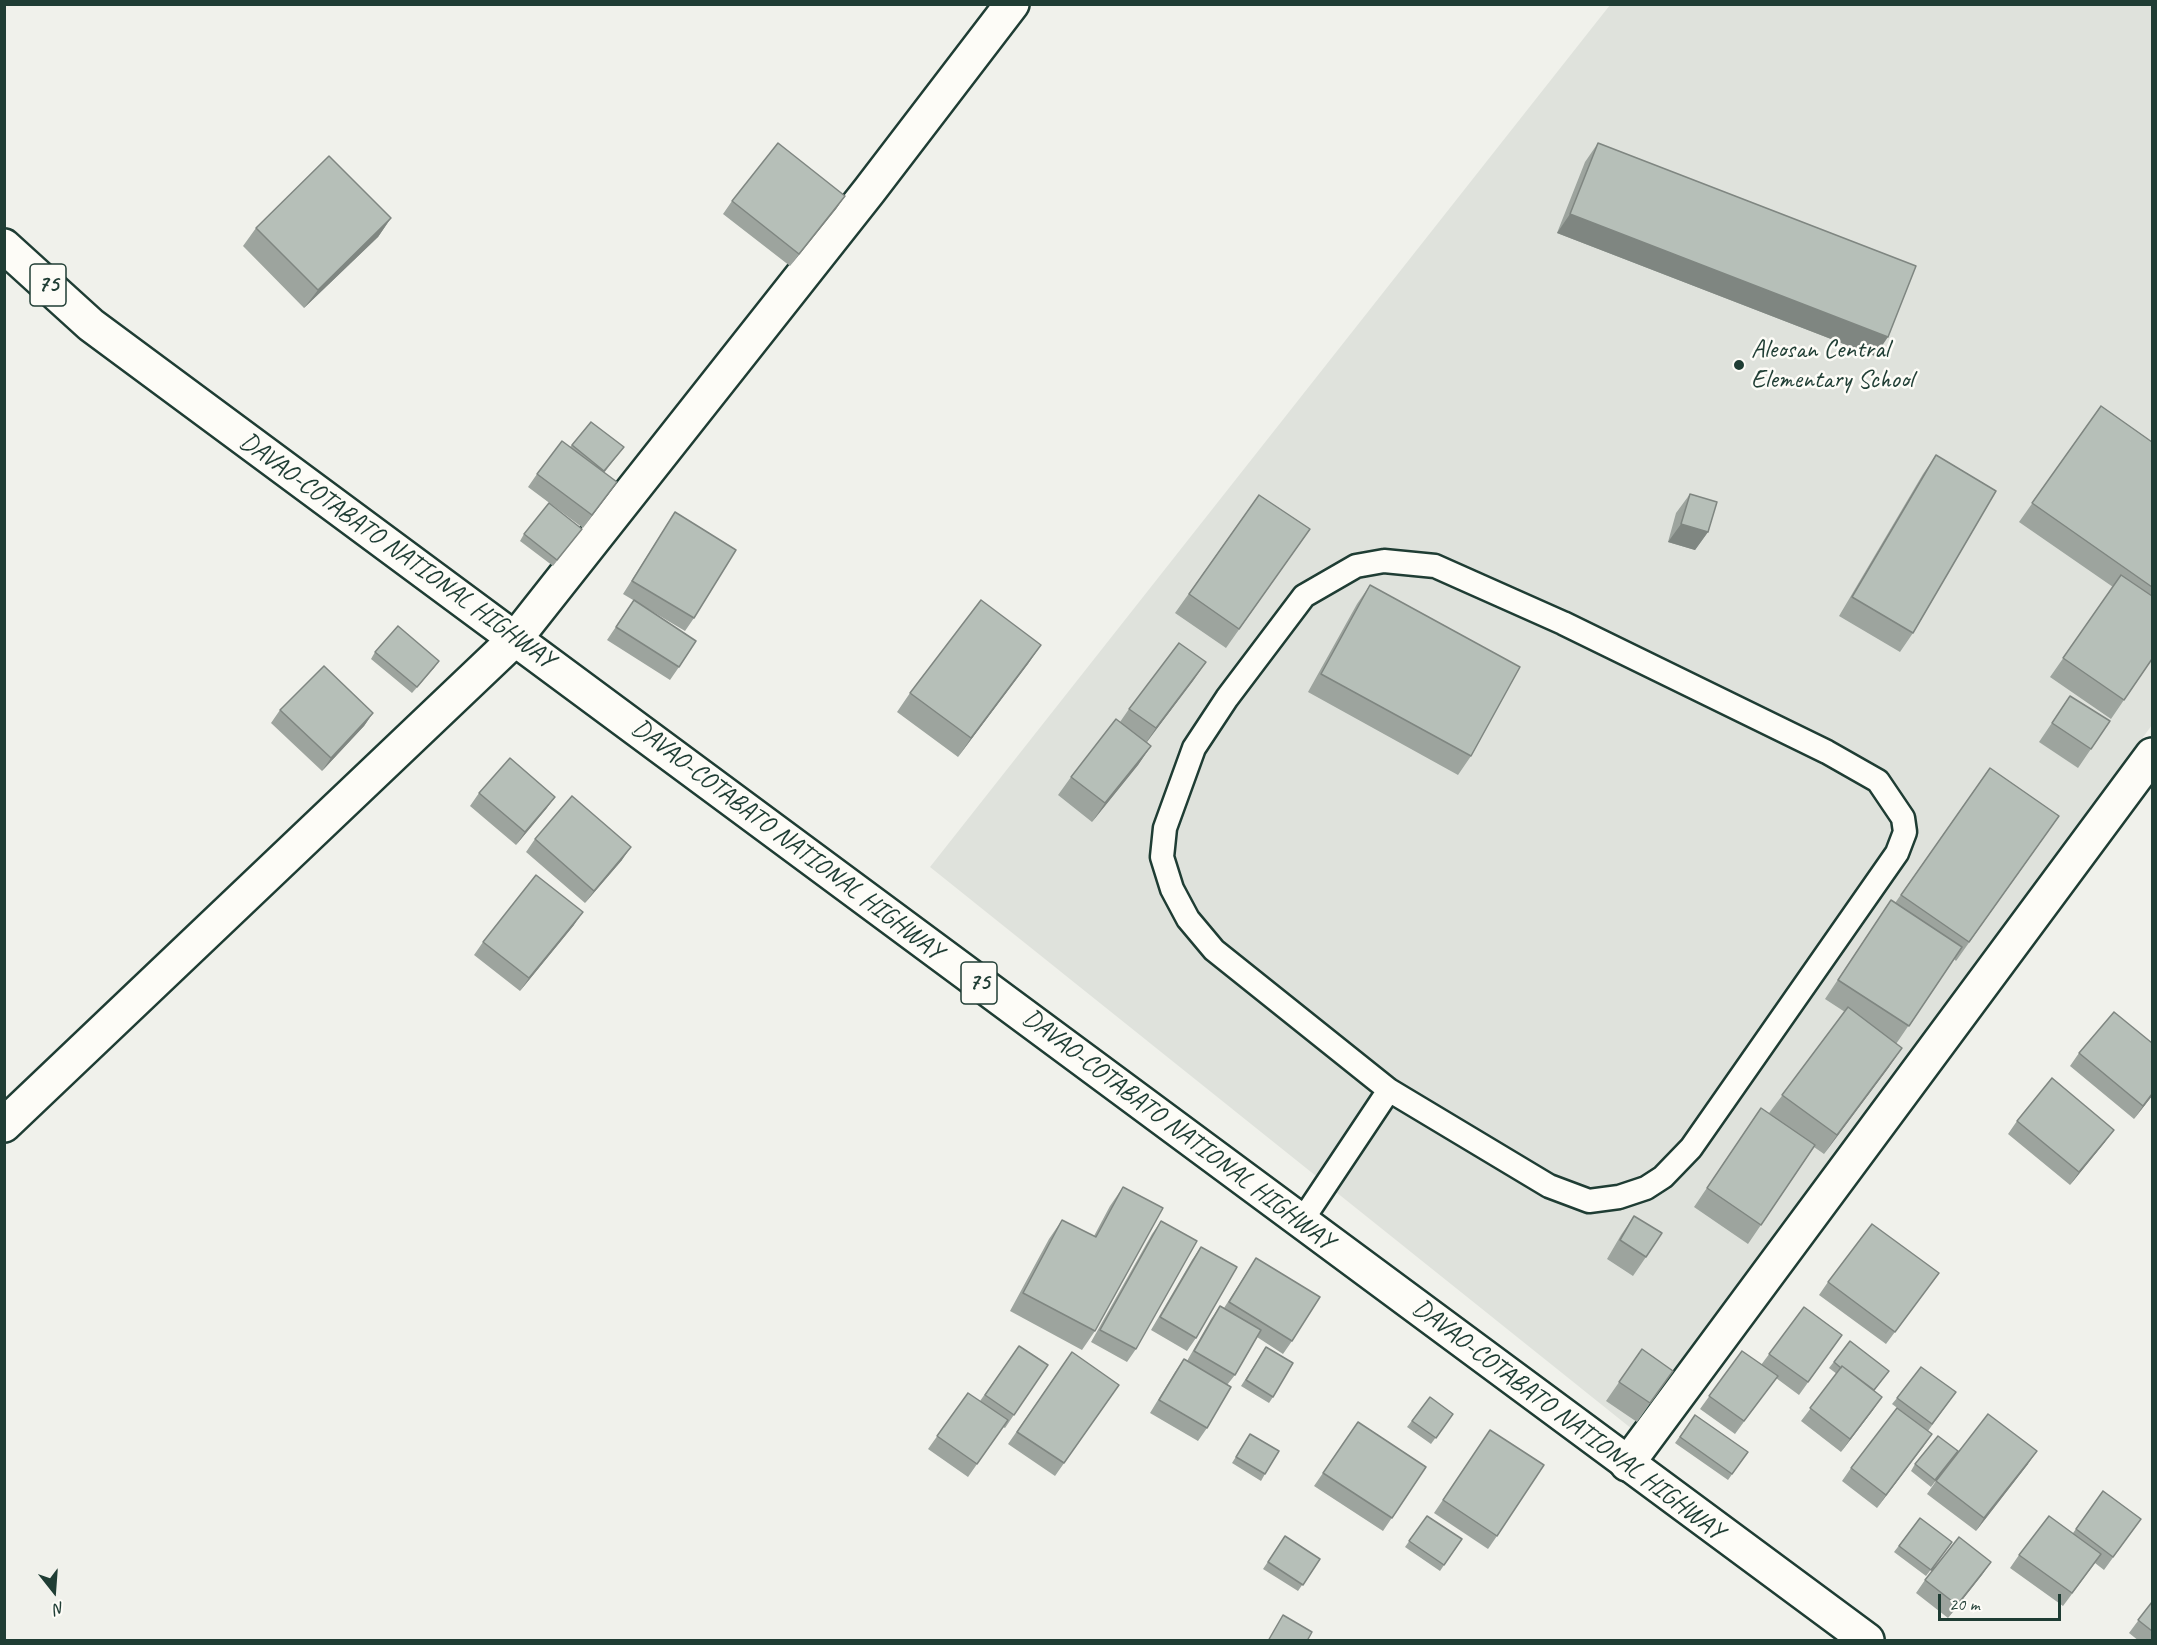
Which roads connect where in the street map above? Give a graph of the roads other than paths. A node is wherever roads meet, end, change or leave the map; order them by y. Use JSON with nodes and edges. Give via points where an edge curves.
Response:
{"nodes":[{"id":1,"x":1012,"y":4,"type":"edge"},
{"id":2,"x":4,"y":246,"type":"edge"},
{"id":3,"x":515,"y":639,"type":"junction"},
{"id":4,"x":2152,"y":755,"type":"edge"},
{"id":5,"x":1389,"y":1090,"type":"junction"},
{"id":6,"x":4,"y":1125,"type":"edge"},
{"id":7,"x":1301,"y":1222,"type":"junction"},
{"id":8,"x":1627,"y":1464,"type":"junction"},
{"id":9,"x":1867,"y":1641,"type":"edge"}],
"edges":[{"from":1,"to":3,"type":"main road"},
{"from":2,"to":3,"type":"main road","name":"DAVAO-COTABATO NATIONAL HIGHWAY","number":"75","via":[[91,325]]},
{"from":3,"to":6,"type":"main road"},
{"from":3,"to":7,"type":"main road","name":"DAVAO-COTABATO NATIONAL HIGHWAY","number":"75"},
{"from":4,"to":8,"type":"main road"},
{"from":5,"to":5,"type":"lane","via":[[1214,950],[1188,919],[1172,889],[1162,857],[1165,828],[1194,748],[1304,596],[1334,576],[1356,566],[1384,561],[1435,566],[1563,623],[1827,752],[1878,781],[1903,818],[1905,832],[1897,853],[1691,1148],[1663,1178],[1646,1188],[1589,1201],[1549,1186]]},
{"from":5,"to":7,"type":"lane"},
{"from":7,"to":8,"type":"main road","name":"DAVAO-COTABATO NATIONAL HIGHWAY","number":"75"},
{"from":8,"to":9,"type":"main road","name":"DAVAO-COTABATO NATIONAL HIGHWAY","number":"75"}]}
